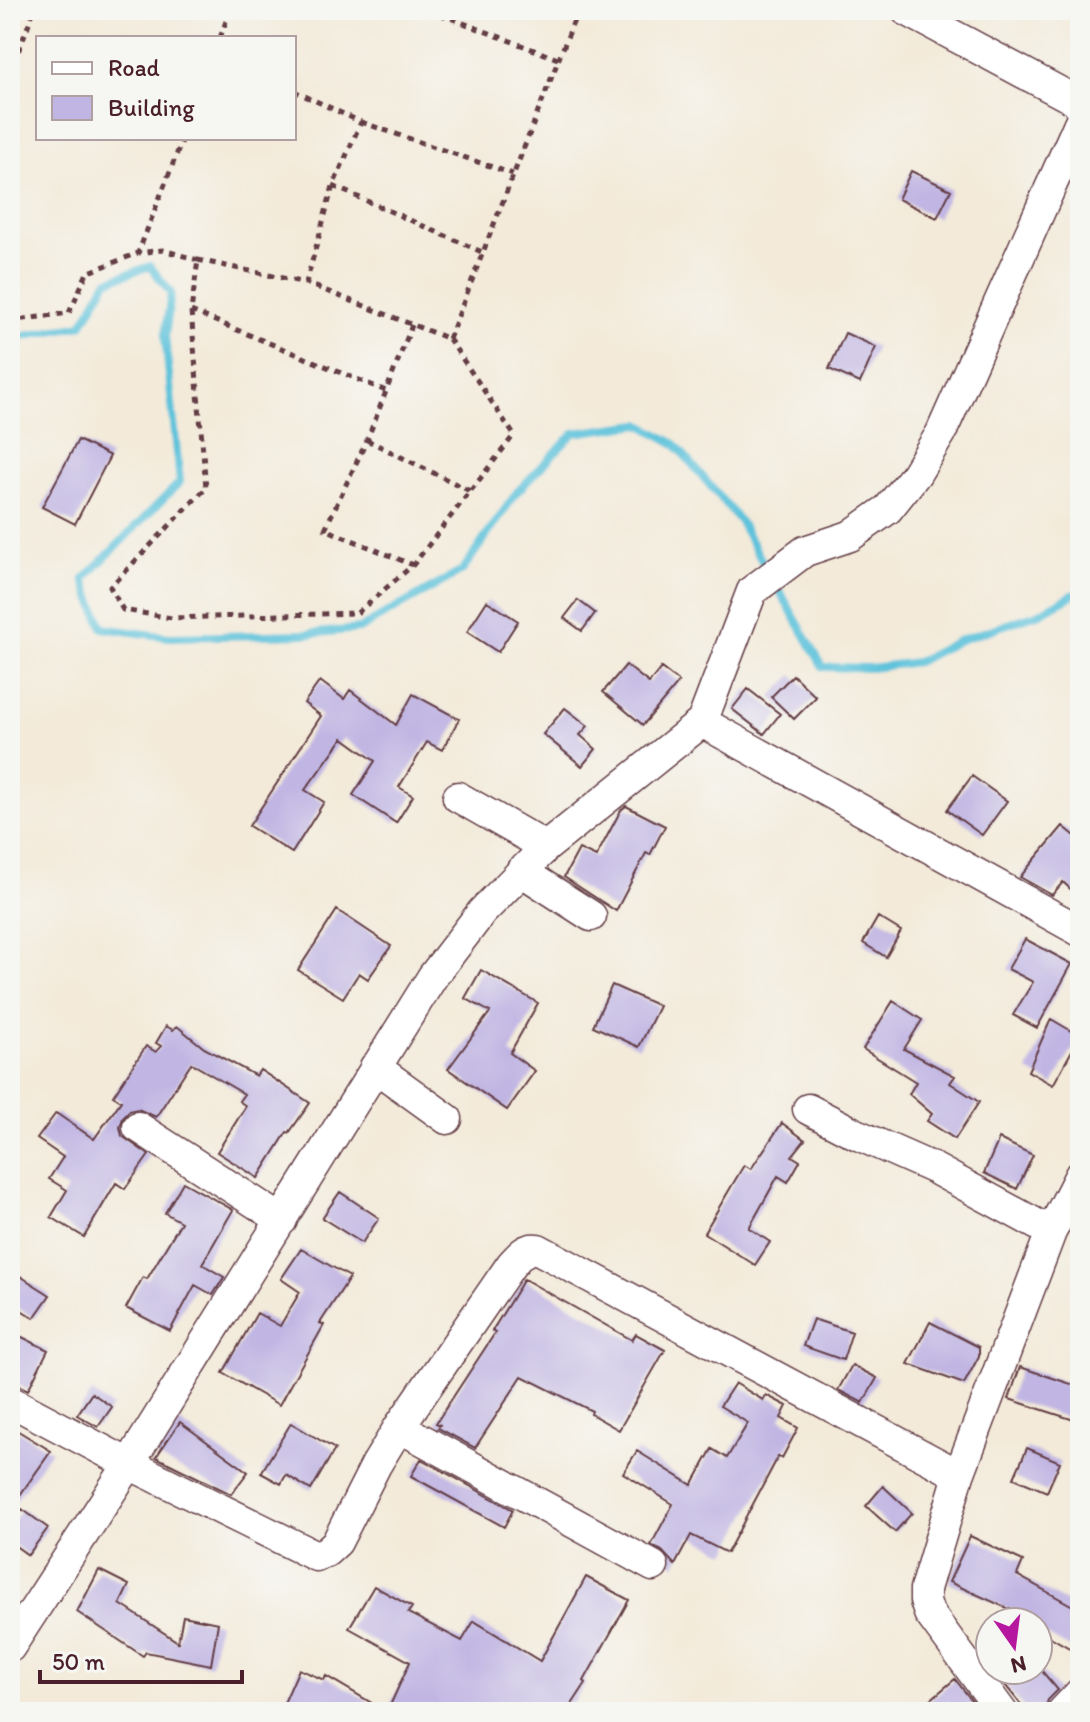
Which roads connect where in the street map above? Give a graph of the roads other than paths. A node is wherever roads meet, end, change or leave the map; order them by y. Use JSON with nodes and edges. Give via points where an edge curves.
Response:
{"nodes":[{"id":1,"x":906,"y":10,"type":"edge"},
{"id":2,"x":1080,"y":103,"type":"edge"},
{"id":3,"x":1080,"y":121,"type":"edge"},
{"id":4,"x":702,"y":722,"type":"junction"},
{"id":5,"x":458,"y":797,"type":"dead end"},
{"id":6,"x":546,"y":847,"type":"junction"},
{"id":7,"x":521,"y":871,"type":"junction"},
{"id":8,"x":591,"y":916,"type":"dead end"},
{"id":9,"x":1080,"y":931,"type":"edge"},
{"id":10,"x":375,"y":1067,"type":"junction"},
{"id":11,"x":808,"y":1109,"type":"dead end"},
{"id":12,"x":447,"y":1119,"type":"dead end"},
{"id":13,"x":138,"y":1127,"type":"dead end"},
{"id":14,"x":1080,"y":1175,"type":"edge"},
{"id":15,"x":282,"y":1220,"type":"junction"},
{"id":16,"x":1051,"y":1232,"type":"junction"},
{"id":17,"x":10,"y":1401,"type":"edge"},
{"id":18,"x":399,"y":1427,"type":"junction"},
{"id":19,"x":129,"y":1464,"type":"junction"},
{"id":20,"x":959,"y":1475,"type":"junction"},
{"id":21,"x":653,"y":1566,"type":"dead end"},
{"id":22,"x":10,"y":1647,"type":"edge"},
{"id":23,"x":1080,"y":1693,"type":"edge"},
{"id":24,"x":1002,"y":1712,"type":"edge"},
{"id":25,"x":1062,"y":1712,"type":"edge"}],
"edges":[{"from":1,"to":2,"type":"street"},
{"from":3,"to":4,"type":"street","via":[[941,433],[916,474],[888,509],[850,536],[805,551],[752,591]]},
{"from":4,"to":6,"type":"street"},
{"from":4,"to":9,"type":"street"},
{"from":5,"to":6,"type":"street"},
{"from":6,"to":7,"type":"street"},
{"from":7,"to":8,"type":"street"},
{"from":7,"to":10,"type":"street","via":[[433,976]]},
{"from":10,"to":12,"type":"street"},
{"from":10,"to":15,"type":"street"},
{"from":11,"to":16,"type":"street"},
{"from":13,"to":15,"type":"street"},
{"from":14,"to":16,"type":"street"},
{"from":15,"to":19,"type":"street"},
{"from":16,"to":20,"type":"street"},
{"from":17,"to":19,"type":"street"},
{"from":18,"to":19,"type":"street","via":[[337,1542],[316,1556]]},
{"from":18,"to":20,"type":"street","via":[[511,1265],[531,1248]]},
{"from":18,"to":21,"type":"street"},
{"from":19,"to":22,"type":"street"},
{"from":20,"to":24,"type":"street","via":[[925,1601]]},
{"from":23,"to":25,"type":"street"}]}
